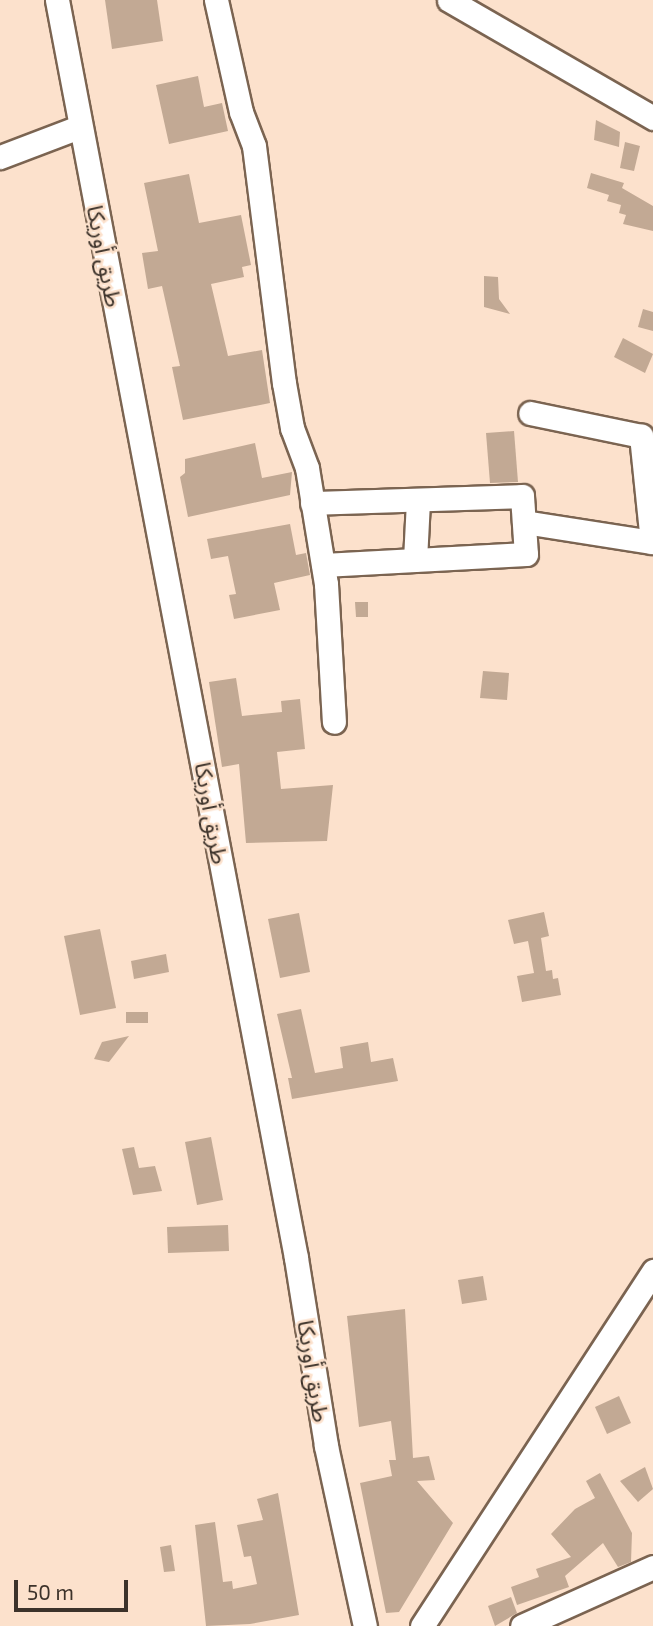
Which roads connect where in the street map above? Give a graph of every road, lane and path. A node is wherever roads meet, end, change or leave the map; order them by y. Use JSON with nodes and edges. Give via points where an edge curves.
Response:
{"nodes":[{"id":1,"x":57,"y":0,"type":"edge"},
{"id":2,"x":216,"y":0,"type":"edge"},
{"id":3,"x":449,"y":0,"type":"edge"},
{"id":4,"x":653,"y":118,"type":"edge"},
{"id":5,"x":79,"y":128,"type":"junction"},
{"id":6,"x":0,"y":157,"type":"edge"},
{"id":7,"x":530,"y":413,"type":"dead end"},
{"id":8,"x":418,"y":500,"type":"junction"},
{"id":9,"x":312,"y":503,"type":"junction"},
{"id":10,"x":524,"y":522,"type":"junction"},
{"id":11,"x":415,"y":560,"type":"junction"},
{"id":12,"x":323,"y":565,"type":"junction"},
{"id":13,"x":334,"y":722,"type":"dead end"},
{"id":14,"x":653,"y":1270,"type":"edge"},
{"id":15,"x":653,"y":1567,"type":"edge"},
{"id":16,"x":365,"y":1626,"type":"edge"},
{"id":17,"x":422,"y":1626,"type":"edge"},
{"id":18,"x":522,"y":1626,"type":"edge"}],
"edges":[{"from":1,"to":5,"type":"street","name":"طريق أوريكا"},
{"from":2,"to":9,"type":"street","via":[[241,112],[254,146],[284,383]]},
{"from":3,"to":4,"type":"street"},
{"from":5,"to":6,"type":"street"},
{"from":5,"to":16,"type":"street","name":"طريق أوريكا","via":[[167,566],[296,1258],[326,1446]]},
{"from":7,"to":10,"type":"street","via":[[641,436],[652,542]]},
{"from":8,"to":9,"type":"street"},
{"from":8,"to":10,"type":"street","via":[[522,496]]},
{"from":8,"to":11,"type":"street"},
{"from":9,"to":12,"type":"street"},
{"from":10,"to":11,"type":"street","via":[[526,554]]},
{"from":11,"to":12,"type":"street"},
{"from":12,"to":13,"type":"street","via":[[332,631]]},
{"from":14,"to":17,"type":"street"},
{"from":15,"to":18,"type":"street"}]}
